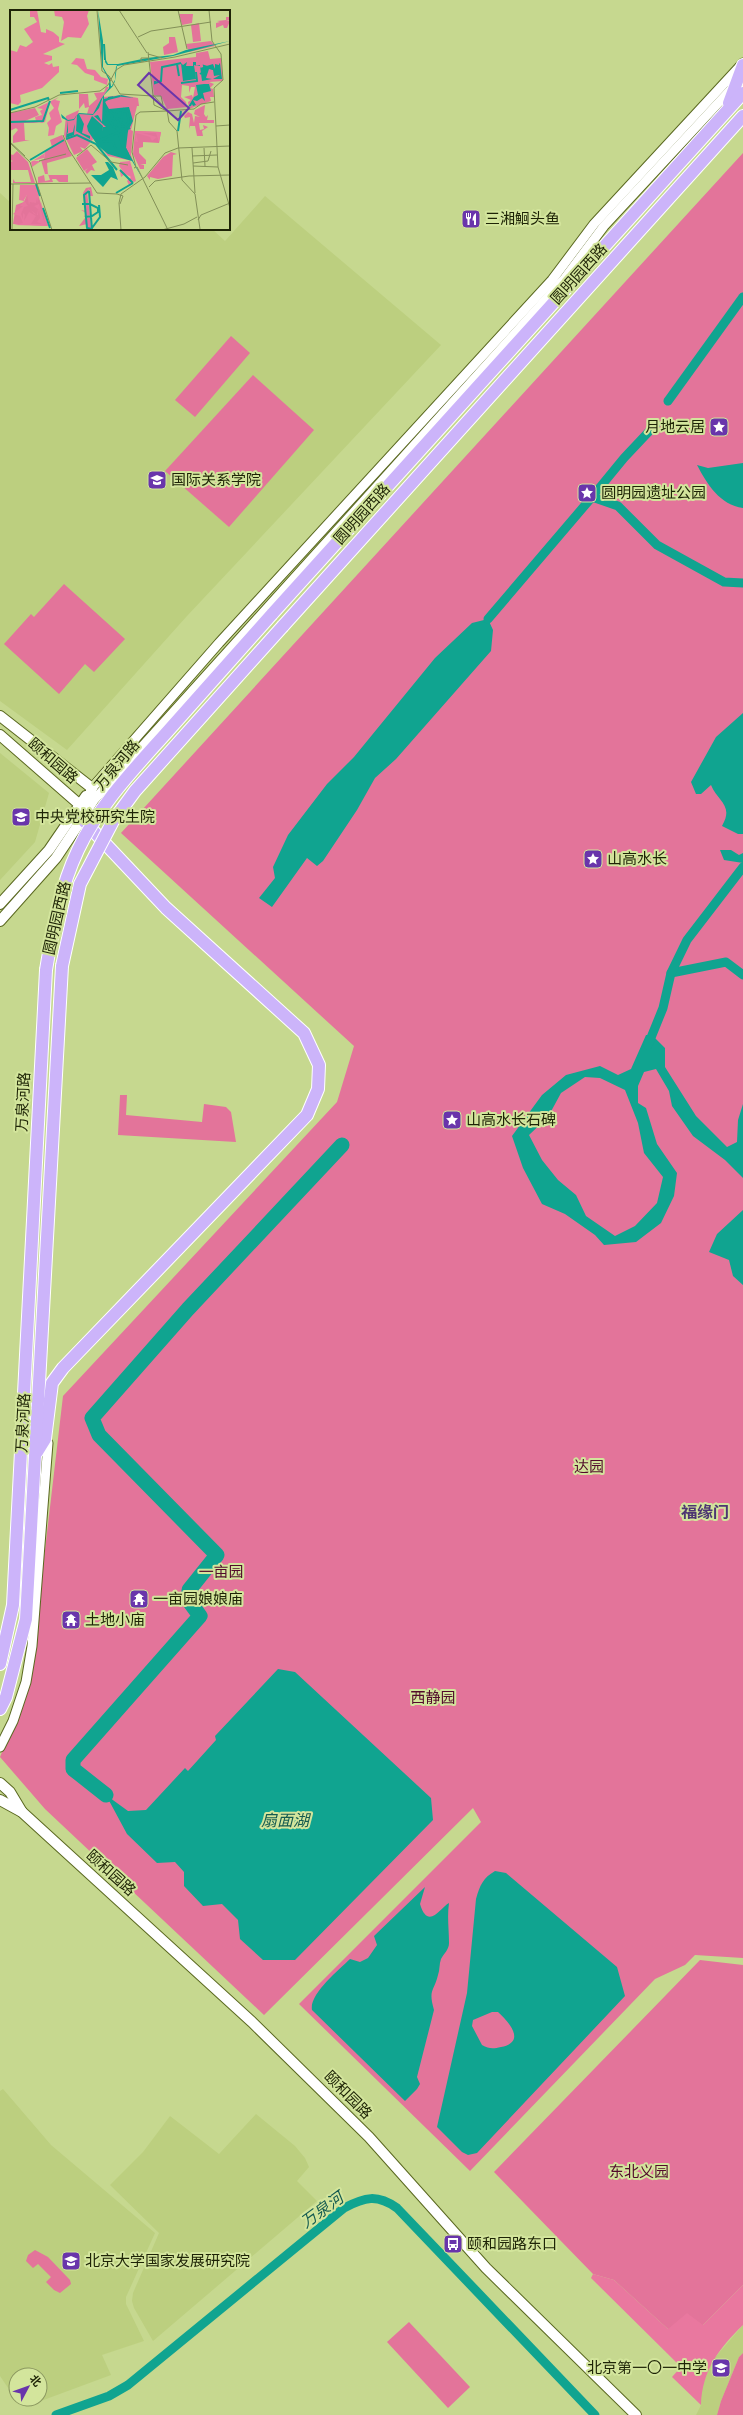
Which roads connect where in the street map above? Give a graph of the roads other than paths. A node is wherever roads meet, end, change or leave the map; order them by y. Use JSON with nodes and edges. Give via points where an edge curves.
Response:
{"nodes":[{"id":1,"x":743,"y":64,"type":"edge"},
{"id":2,"x":741,"y":85,"type":"edge"},
{"id":3,"x":743,"y":116,"type":"edge"},
{"id":4,"x":272,"y":614,"type":"joint"},
{"id":5,"x":0,"y":716,"type":"edge"},
{"id":6,"x":0,"y":735,"type":"edge"},
{"id":7,"x":92,"y":788,"type":"junction"},
{"id":8,"x":80,"y":805,"type":"junction"},
{"id":9,"x":82,"y":819,"type":"junction"},
{"id":10,"x":0,"y":904,"type":"edge"},
{"id":11,"x":0,"y":921,"type":"edge"},
{"id":12,"x":62,"y":966,"type":"joint"},
{"id":13,"x":48,"y":1443,"type":"dead end"},
{"id":14,"x":37,"y":1452,"type":"junction"},
{"id":15,"x":0,"y":1664,"type":"edge"},
{"id":16,"x":0,"y":1710,"type":"edge"},
{"id":17,"x":0,"y":1747,"type":"edge"},
{"id":18,"x":0,"y":1783,"type":"edge"},
{"id":19,"x":1,"y":1801,"type":"edge"},
{"id":20,"x":22,"y":1812,"type":"junction"},
{"id":21,"x":636,"y":2415,"type":"edge"}],
"edges":[{"from":1,"to":2,"type":"highway"},
{"from":1,"to":7,"type":"street","name":"圆明园西路","via":[[594,224],[552,280],[219,643]]},
{"from":2,"to":4,"type":"highway","name":"圆明园西路","via":[[725,113]]},
{"from":2,"to":9,"type":"street","name":"圆明园西路","via":[[604,226],[565,278],[94,800]]},
{"from":3,"to":12,"type":"highway","name":"圆明园西路","bridge":true,"via":[[136,791],[113,821],[80,884]]},
{"from":4,"to":15,"type":"highway","name":"万泉河路","bridge":true,"via":[[124,780],[99,812],[78,850],[58,905],[46,970],[13,1605]]},
{"from":5,"to":7,"type":"main road","name":"颐和园路"},
{"from":6,"to":8,"type":"main road","name":"颐和园路"},
{"from":7,"to":8,"type":"main road"},
{"from":7,"to":9,"type":"main road"},
{"from":8,"to":9,"type":"main road"},
{"from":8,"to":10,"type":"main road","name":"颐和园路","via":[[49,850]]},
{"from":9,"to":11,"type":"main road","via":[[56,858]]},
{"from":9,"to":14,"type":"highway","via":[[166,908],[304,1033],[318,1065],[318,1089],[307,1115],[63,1368],[52,1383],[45,1439]]},
{"from":12,"to":14,"type":"highway","name":"万泉河路"},
{"from":13,"to":17,"type":"street","via":[[32,1646],[26,1682],[13,1721]]},
{"from":14,"to":16,"type":"highway","name":"万泉河路","via":[[26,1619]]},
{"from":18,"to":20,"type":"main road","name":"颐和园路","via":[[10,1792]]},
{"from":19,"to":20,"type":"main road","name":"颐和园路"},
{"from":20,"to":21,"type":"main road","name":"颐和园路","via":[[252,2022],[369,2137],[486,2268]]}]}
